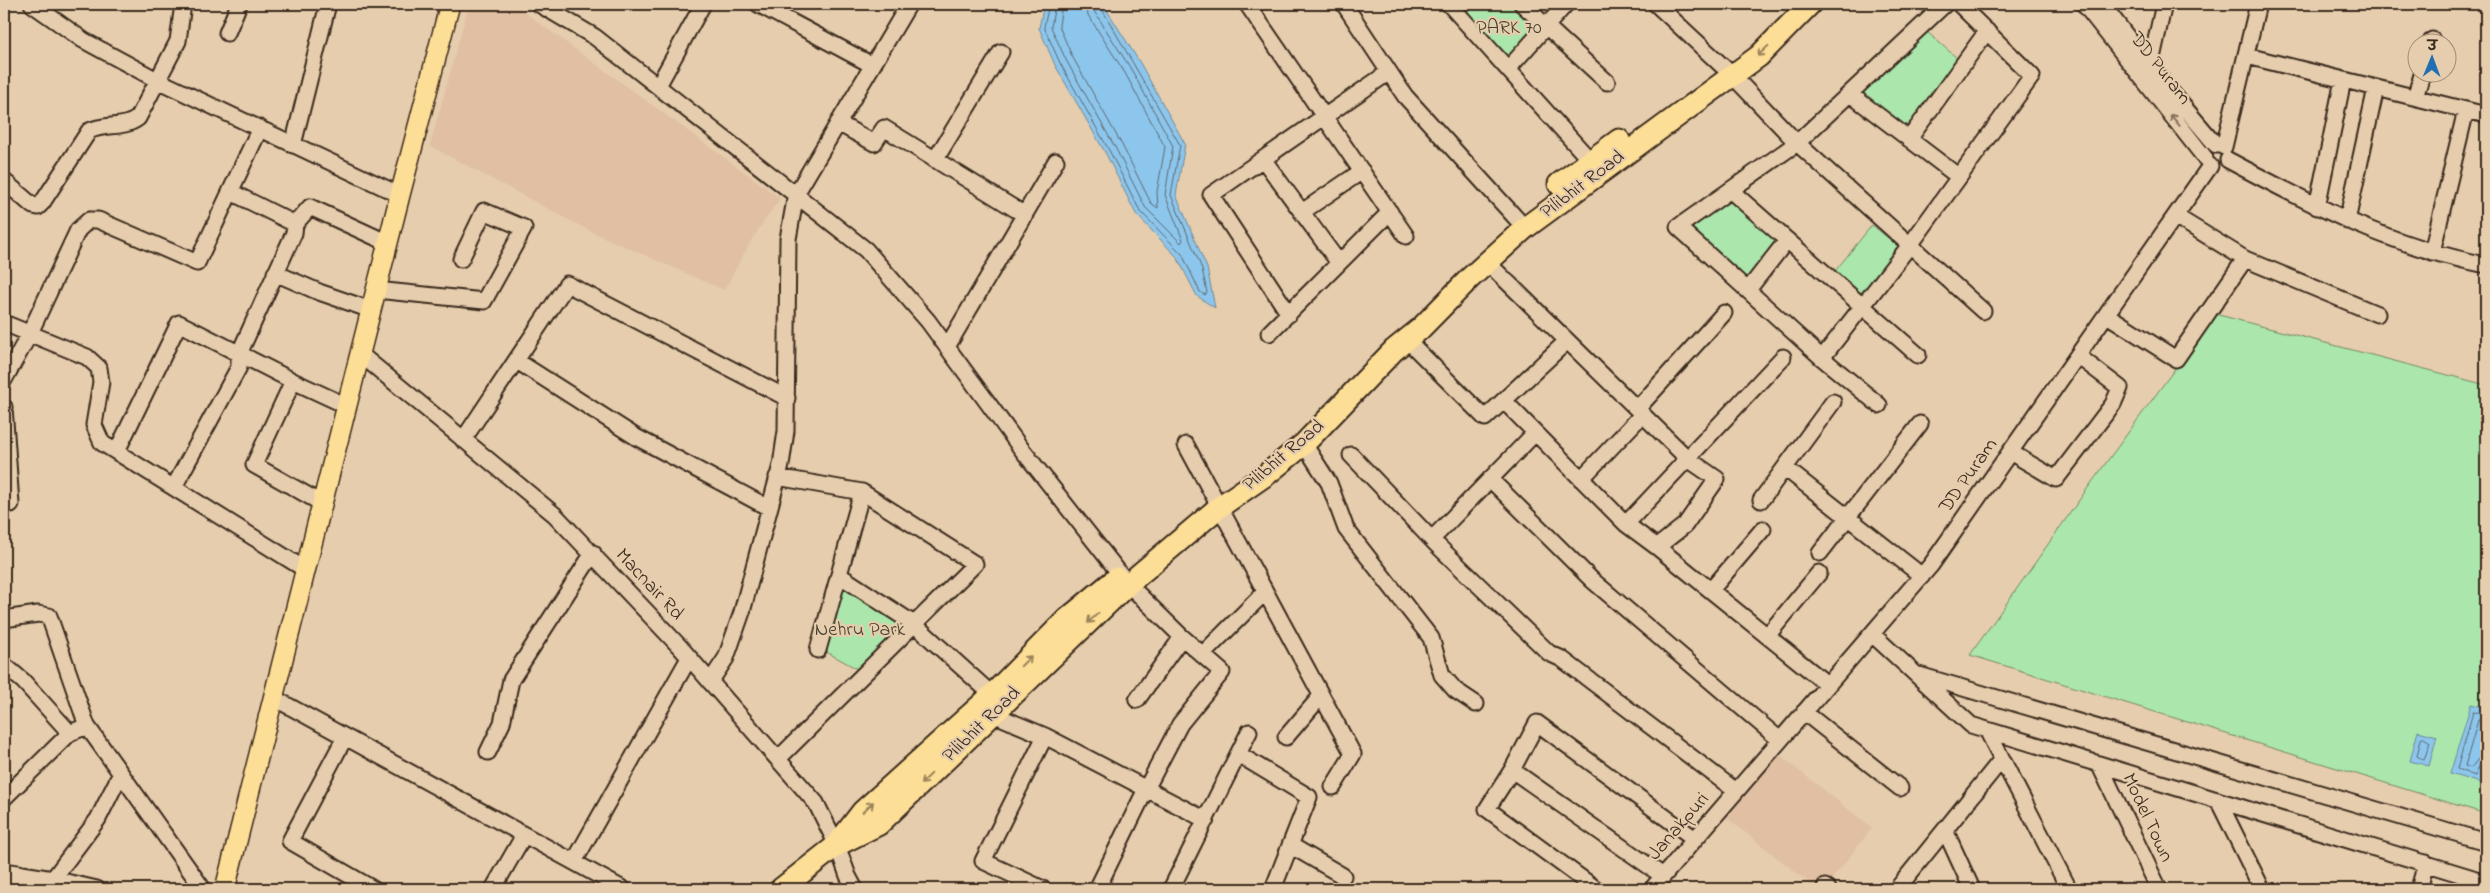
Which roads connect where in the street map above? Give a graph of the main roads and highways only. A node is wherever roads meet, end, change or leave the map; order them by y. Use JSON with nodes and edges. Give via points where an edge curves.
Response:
{"nodes":[{"id":1,"x":450,"y":4,"type":"edge"},
{"id":2,"x":1791,"y":4,"type":"edge"},
{"id":3,"x":1810,"y":4,"type":"edge"},
{"id":4,"x":1728,"y":71,"type":"junction"},
{"id":5,"x":1520,"y":223,"type":"junction"},
{"id":6,"x":1216,"y":504,"type":"junction"},
{"id":7,"x":225,"y":889,"type":"edge"},
{"id":8,"x":781,"y":889,"type":"edge"}],
"edges":[{"from":1,"to":7,"type":"main road"},
{"from":2,"to":4,"type":"highway"},
{"from":3,"to":4,"type":"highway","name":"Pilibhit Road","one_way":true,"via":[[1758,56]]},
{"from":4,"to":5,"type":"highway","name":"Pilibhit Road"},
{"from":5,"to":6,"type":"highway","via":[[1294,437]]},
{"from":5,"to":6,"type":"highway","name":"Pilibhit Road","via":[[1488,263],[1406,339],[1304,444],[1267,474]]},
{"from":6,"to":8,"type":"highway","name":"Pilibhit Road","via":[[1124,579],[996,704],[863,811],[837,845]]}]}
